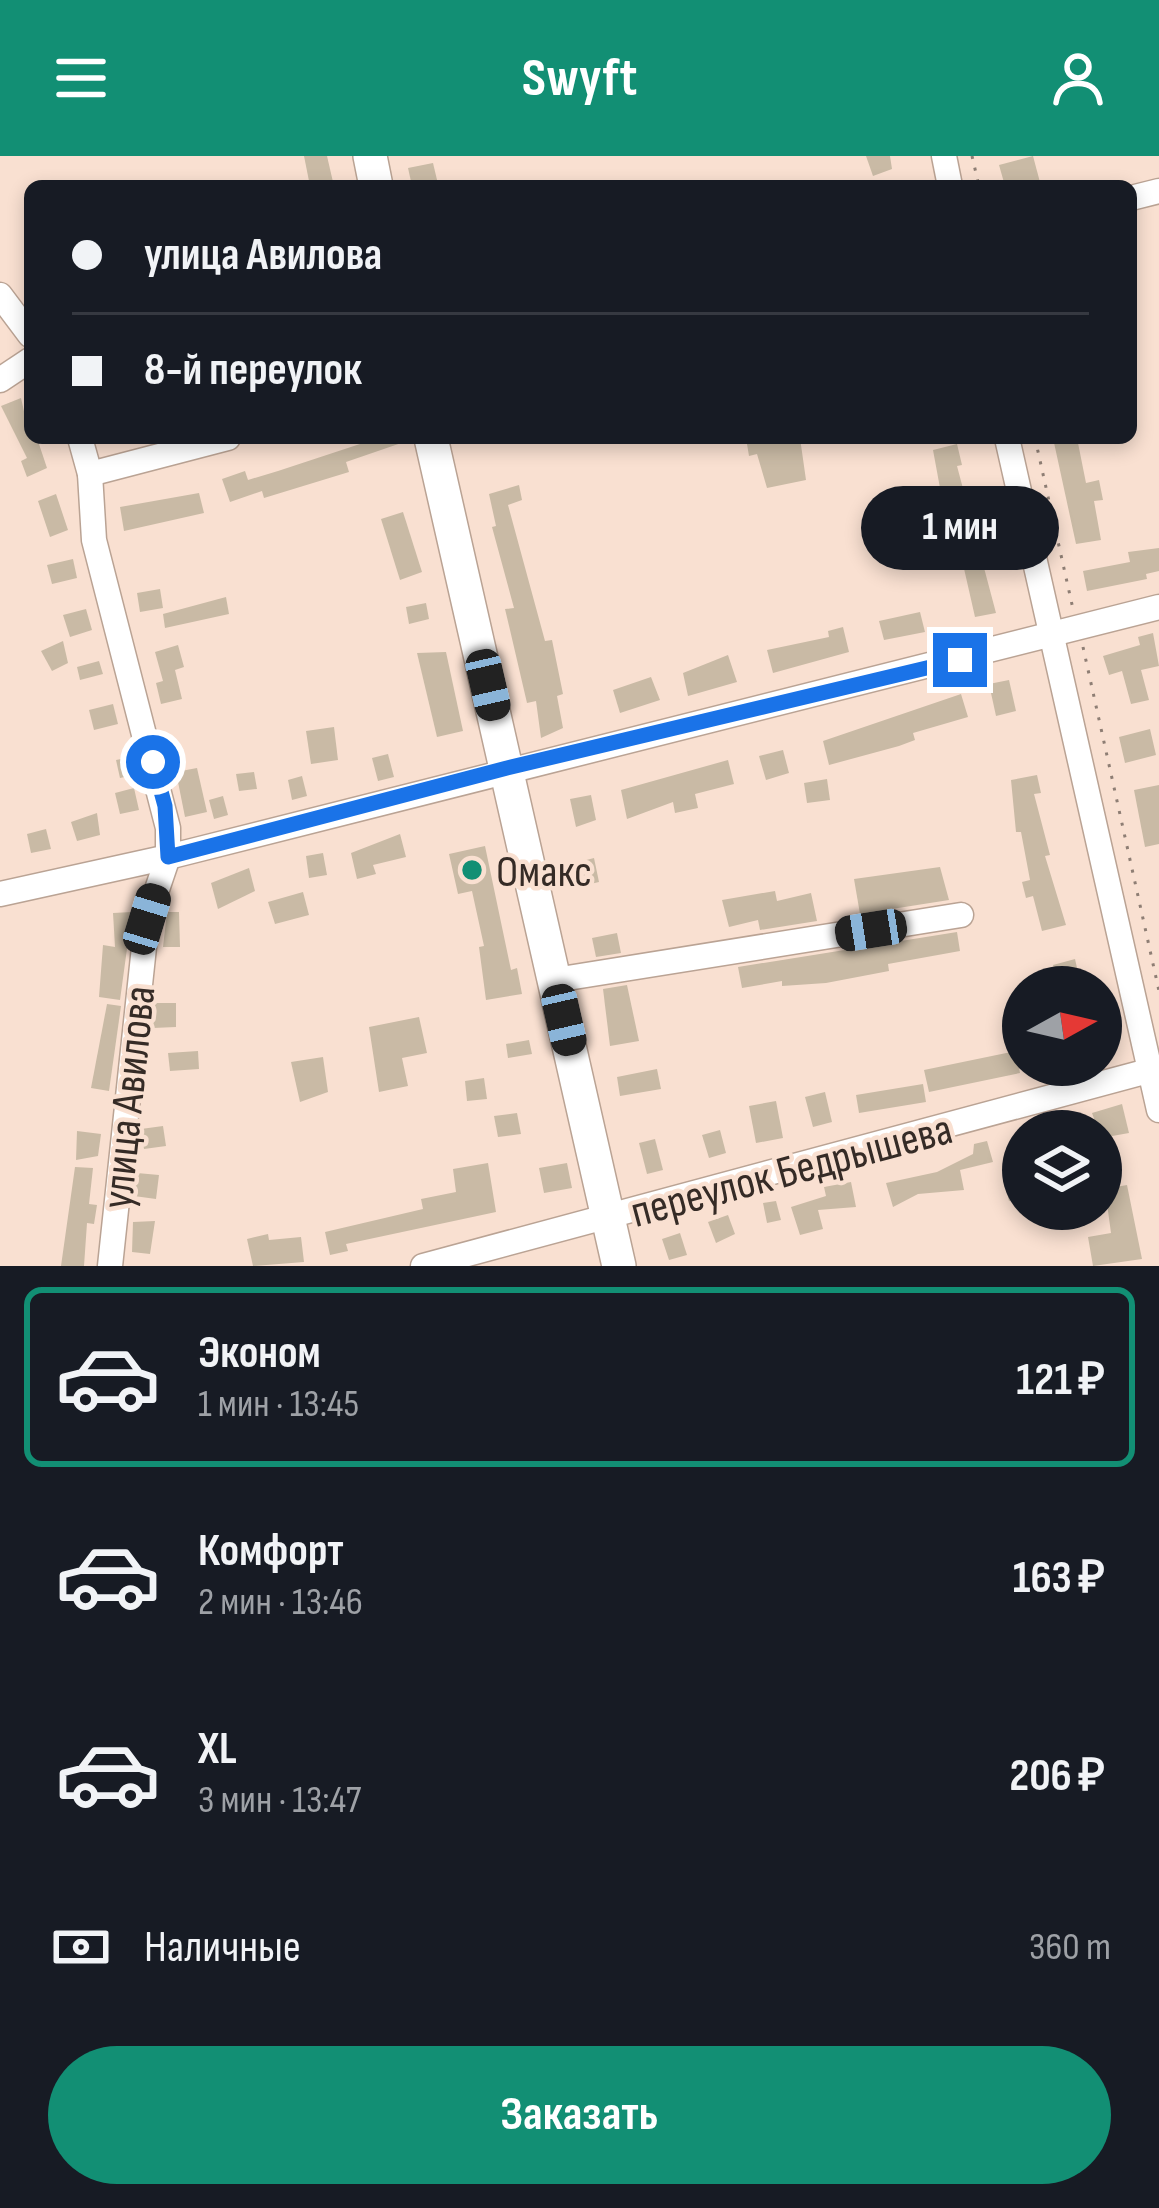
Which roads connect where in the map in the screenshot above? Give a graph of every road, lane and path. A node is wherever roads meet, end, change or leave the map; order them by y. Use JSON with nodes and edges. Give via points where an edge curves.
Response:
{"nodes":[{"id":1,"x":0,"y":295,"type":"edge"},
{"id":2,"x":24,"y":327,"type":"edge"},
{"id":3,"x":82,"y":444,"type":"edge"},
{"id":4,"x":205,"y":444,"type":"edge"},
{"id":5,"x":432,"y":444,"type":"edge"},
{"id":6,"x":1007,"y":444,"type":"edge"},
{"id":7,"x":1036,"y":444,"type":"edge"},
{"id":8,"x":89,"y":474,"type":"junction"},
{"id":9,"x":1159,"y":607,"type":"edge"},
{"id":10,"x":1078,"y":631,"type":"junction"},
{"id":11,"x":1051,"y":638,"type":"junction"},
{"id":12,"x":507,"y":768,"type":"junction"},
{"id":13,"x":168,"y":857,"type":"junction"},
{"id":14,"x":0,"y":893,"type":"edge"},
{"id":15,"x":961,"y":915,"type":"dead end"},
{"id":16,"x":555,"y":980,"type":"junction"},
{"id":17,"x":1159,"y":991,"type":"edge"},
{"id":18,"x":1154,"y":1069,"type":"edge"},
{"id":19,"x":1159,"y":1110,"type":"edge"},
{"id":20,"x":609,"y":1219,"type":"junction"},
{"id":21,"x":110,"y":1266,"type":"edge"},
{"id":22,"x":423,"y":1266,"type":"edge"},
{"id":23,"x":619,"y":1266,"type":"edge"}],
"edges":[{"from":1,"to":2,"type":"street"},
{"from":3,"to":8,"type":"street","name":"улица Авилова"},
{"from":4,"to":8,"type":"street"},
{"from":5,"to":12,"type":"main road"},
{"from":6,"to":11,"type":"street"},
{"from":7,"to":10,"type":"path"},
{"from":8,"to":13,"type":"street","name":"улица Авилова","via":[[94,540],[165,806]]},
{"from":9,"to":10,"type":"street"},
{"from":10,"to":11,"type":"street"},
{"from":10,"to":17,"type":"path"},
{"from":11,"to":12,"type":"street"},
{"from":11,"to":18,"type":"street"},
{"from":12,"to":13,"type":"street"},
{"from":12,"to":16,"type":"main road"},
{"from":13,"to":14,"type":"street"},
{"from":13,"to":21,"type":"street","name":"улица Авилова","via":[[147,919]]},
{"from":15,"to":16,"type":"street"},
{"from":16,"to":20,"type":"main road"},
{"from":18,"to":19,"type":"street"},
{"from":18,"to":20,"type":"street","name":"переулок Бедрышева"},
{"from":20,"to":22,"type":"street","name":"переулок Бедрышева"},
{"from":20,"to":23,"type":"main road"}]}
